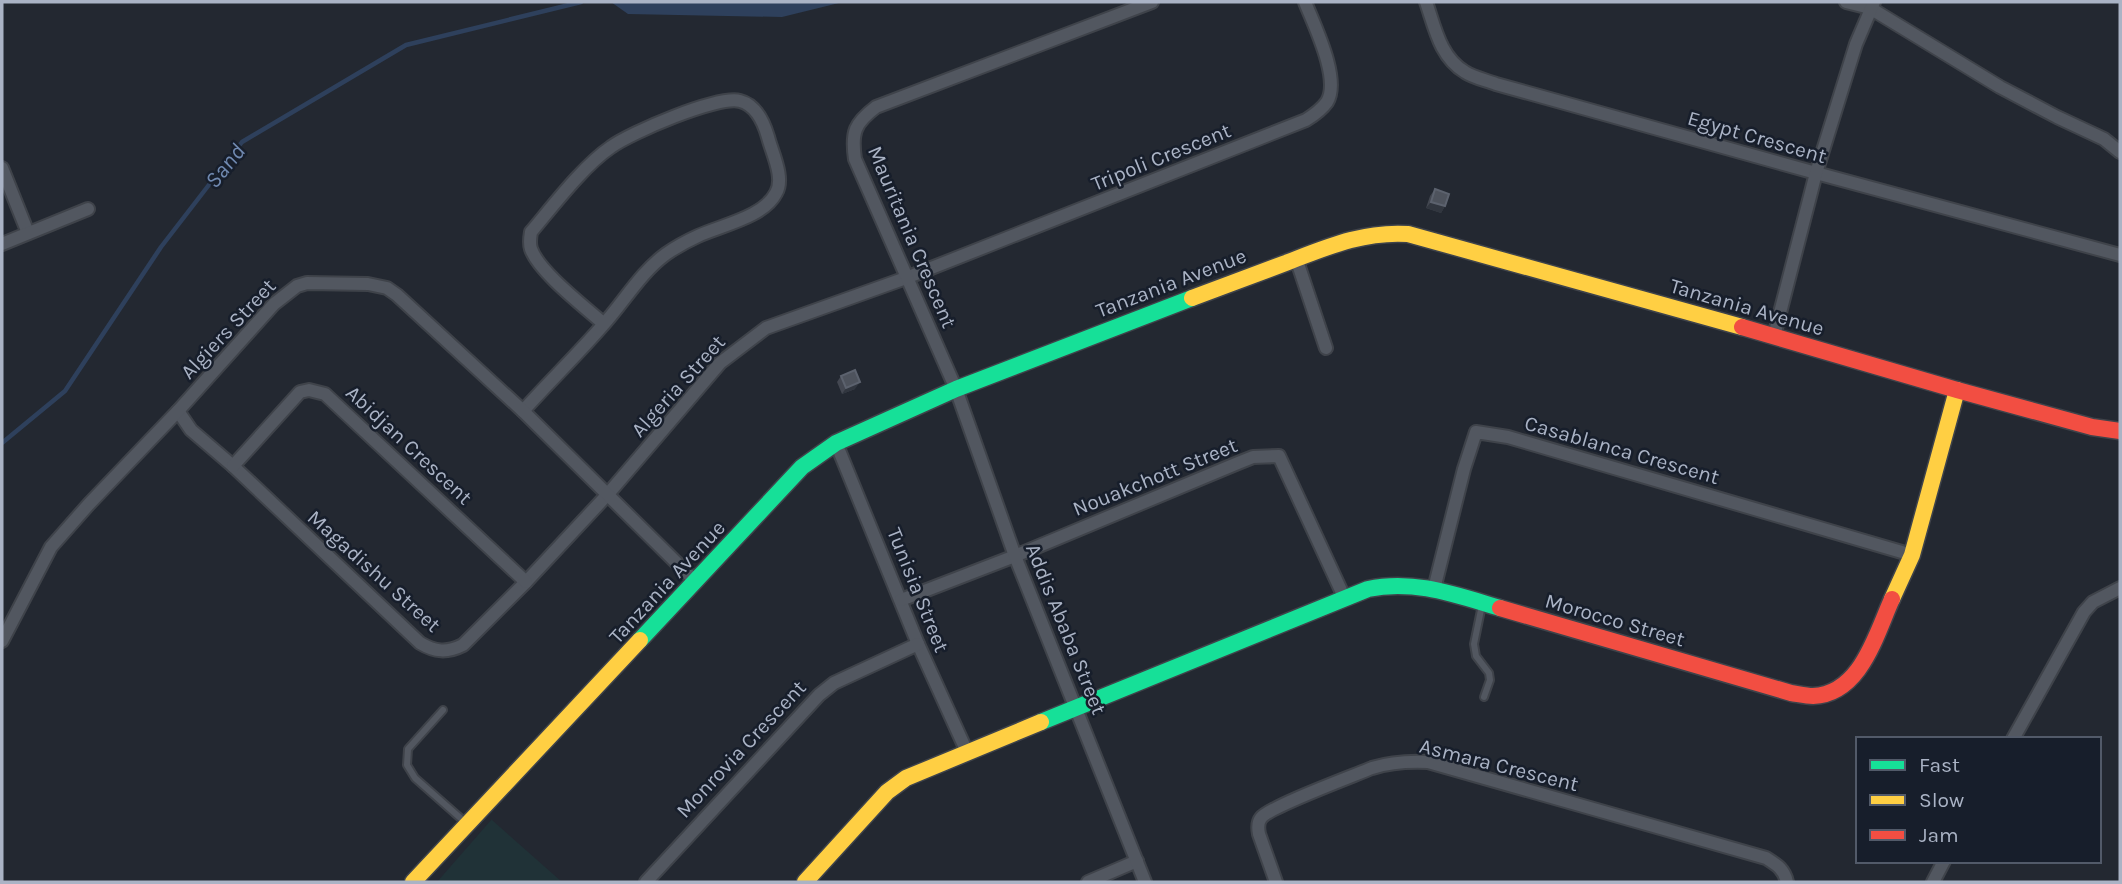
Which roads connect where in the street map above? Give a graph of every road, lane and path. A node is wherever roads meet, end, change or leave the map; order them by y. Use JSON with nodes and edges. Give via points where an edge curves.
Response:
{"nodes":[{"id":1,"x":1152,"y":2,"type":"edge"},
{"id":2,"x":1305,"y":2,"type":"edge"},
{"id":3,"x":1426,"y":2,"type":"edge"},
{"id":4,"x":1846,"y":2,"type":"edge"},
{"id":5,"x":1872,"y":5,"type":"edge"},
{"id":6,"x":2120,"y":152,"type":"edge"},
{"id":7,"x":2,"y":168,"type":"edge"},
{"id":8,"x":1816,"y":173,"type":"junction"},
{"id":9,"x":88,"y":209,"type":"dead end"},
{"id":10,"x":28,"y":233,"type":"junction"},
{"id":11,"x":2,"y":244,"type":"edge"},
{"id":12,"x":2120,"y":255,"type":"edge"},
{"id":13,"x":1296,"y":258,"type":"junction"},
{"id":14,"x":906,"y":278,"type":"junction"},
{"id":15,"x":604,"y":324,"type":"junction"},
{"id":16,"x":1774,"y":336,"type":"junction"},
{"id":17,"x":1326,"y":348,"type":"dead end"},
{"id":18,"x":956,"y":389,"type":"junction"},
{"id":19,"x":1957,"y":390,"type":"junction"},
{"id":20,"x":178,"y":411,"type":"junction"},
{"id":21,"x":523,"y":411,"type":"junction"},
{"id":22,"x":2120,"y":430,"type":"edge"},
{"id":23,"x":836,"y":443,"type":"junction"},
{"id":24,"x":233,"y":466,"type":"junction"},
{"id":25,"x":608,"y":494,"type":"junction"},
{"id":26,"x":1912,"y":555,"type":"junction"},
{"id":27,"x":1015,"y":556,"type":"junction"},
{"id":28,"x":526,"y":582,"type":"junction"},
{"id":29,"x":696,"y":582,"type":"junction"},
{"id":30,"x":2120,"y":588,"type":"edge"},
{"id":31,"x":1434,"y":589,"type":"junction"},
{"id":32,"x":1345,"y":599,"type":"junction"},
{"id":33,"x":901,"y":600,"type":"junction"},
{"id":34,"x":1483,"y":603,"type":"junction"},
{"id":35,"x":2,"y":641,"type":"edge"},
{"id":36,"x":918,"y":644,"type":"junction"},
{"id":37,"x":1483,"y":697,"type":"dead end"},
{"id":38,"x":1077,"y":708,"type":"junction"},
{"id":39,"x":443,"y":710,"type":"dead end"},
{"id":40,"x":2014,"y":737,"type":"edge"},
{"id":41,"x":967,"y":752,"type":"junction"},
{"id":42,"x":468,"y":824,"type":"junction"},
{"id":43,"x":1137,"y":862,"type":"junction"},
{"id":44,"x":1943,"y":863,"type":"edge"},
{"id":45,"x":413,"y":882,"type":"edge"},
{"id":46,"x":646,"y":882,"type":"edge"},
{"id":47,"x":805,"y":882,"type":"edge"},
{"id":48,"x":1088,"y":882,"type":"edge"},
{"id":49,"x":1145,"y":882,"type":"edge"},
{"id":50,"x":1276,"y":882,"type":"edge"},
{"id":51,"x":1787,"y":882,"type":"edge"},
{"id":52,"x":1933,"y":882,"type":"edge"}],
"edges":[{"from":1,"to":14,"type":"street","name":"Mauritania Crescent","via":[[920,89],[863,117],[853,143],[855,159]]},
{"from":2,"to":14,"type":"street","name":"Tripoli Crescent","via":[[1331,81],[1326,103],[1306,120]]},
{"from":3,"to":8,"type":"street","name":"Egypt Crescent","via":[[1441,48],[1466,73]]},
{"from":4,"to":5,"type":"street"},
{"from":5,"to":6,"type":"street","via":[[2000,87],[2104,139]]},
{"from":5,"to":8,"type":"street"},
{"from":7,"to":10,"type":"street"},
{"from":8,"to":12,"type":"street","name":"Egypt Crescent"},
{"from":8,"to":16,"type":"street"},
{"from":9,"to":10,"type":"street"},
{"from":10,"to":11,"type":"street"},
{"from":13,"to":16,"type":"street","name":"Tanzania Avenue","via":[[1366,234],[1408,234]]},
{"from":13,"to":17,"type":"street"},
{"from":13,"to":18,"type":"street","name":"Tanzania Avenue"},
{"from":14,"to":18,"type":"street","name":"Mauritania Crescent"},
{"from":14,"to":25,"type":"street","name":"Algeria Street","via":[[766,328],[743,344],[720,363]]},
{"from":15,"to":15,"type":"street","via":[[665,255],[699,235],[758,211],[778,191],[779,174],[765,129],[749,106],[727,100],[610,147],[531,232],[531,249],[539,263]]},
{"from":15,"to":21,"type":"street"},
{"from":16,"to":19,"type":"street","name":"Tanzania Avenue"},
{"from":18,"to":23,"type":"street","name":"Tanzania Avenue"},
{"from":18,"to":27,"type":"street","name":"Addis Ababa Street"},
{"from":19,"to":22,"type":"street","name":"Tanzania Avenue","via":[[2092,427]]},
{"from":19,"to":26,"type":"street","name":"Morocco Street"},
{"from":20,"to":21,"type":"street","name":"Algiers Street","via":[[274,304],[297,286],[339,282],[387,288]]},
{"from":20,"to":24,"type":"street","name":"Magadishu Street","via":[[191,430]]},
{"from":20,"to":35,"type":"street","name":"Algiers Street","via":[[51,548]]},
{"from":21,"to":25,"type":"street","name":"Algiers Street"},
{"from":23,"to":29,"type":"street","name":"Tanzania Avenue","via":[[802,467]]},
{"from":23,"to":33,"type":"street","name":"Tunisia Street"},
{"from":24,"to":28,"type":"street","name":"Magadishu Street","via":[[430,649],[448,651],[463,645]]},
{"from":24,"to":28,"type":"street","name":"Abidjan Crescent","via":[[300,392],[325,394]]},
{"from":25,"to":28,"type":"street","name":"Magadishu Street"},
{"from":25,"to":29,"type":"street","name":"Algiers Street"},
{"from":26,"to":31,"type":"street","name":"Casablanca Crescent","via":[[1508,437],[1476,432]]},
{"from":26,"to":34,"type":"street","name":"Morocco Street","via":[[1865,659],[1840,688],[1812,696]]},
{"from":27,"to":32,"type":"street","name":"Nouakchott Street","via":[[1253,457],[1279,456]]},
{"from":27,"to":33,"type":"street","name":"Nouakchott Street"},
{"from":27,"to":38,"type":"street","name":"Addis Ababa Street"},
{"from":29,"to":42,"type":"street","name":"Tanzania Avenue"},
{"from":30,"to":40,"type":"street","via":[[2084,612]]},
{"from":31,"to":32,"type":"street","name":"Morocco Street","via":[[1380,586]]},
{"from":31,"to":34,"type":"street","name":"Morocco Street"},
{"from":32,"to":38,"type":"street","name":"Morocco Street"},
{"from":33,"to":36,"type":"street","name":"Tunisia Street"},
{"from":34,"to":37,"type":"lane","via":[[1474,644],[1476,656],[1489,673]]},
{"from":36,"to":41,"type":"street","name":"Tunisia Street"},
{"from":36,"to":46,"type":"street","name":"Monrovia Crescent","via":[[834,683],[819,695]]},
{"from":38,"to":41,"type":"street","name":"Morocco Street"},
{"from":38,"to":43,"type":"street","name":"Addis Ababa Street"},
{"from":39,"to":42,"type":"lane","via":[[408,749],[407,765],[415,778]]},
{"from":41,"to":47,"type":"street","via":[[906,778],[887,792]]},
{"from":42,"to":45,"type":"street","name":"Tanzania Avenue"},
{"from":43,"to":48,"type":"street"},
{"from":43,"to":49,"type":"street","name":"Addis Ababa Street"},
{"from":44,"to":52,"type":"street"},
{"from":50,"to":51,"type":"street","name":"Asmara Crescent","via":[[1259,834],[1260,818],[1371,768],[1405,761],[1427,762],[1766,858],[1779,866]]}]}
